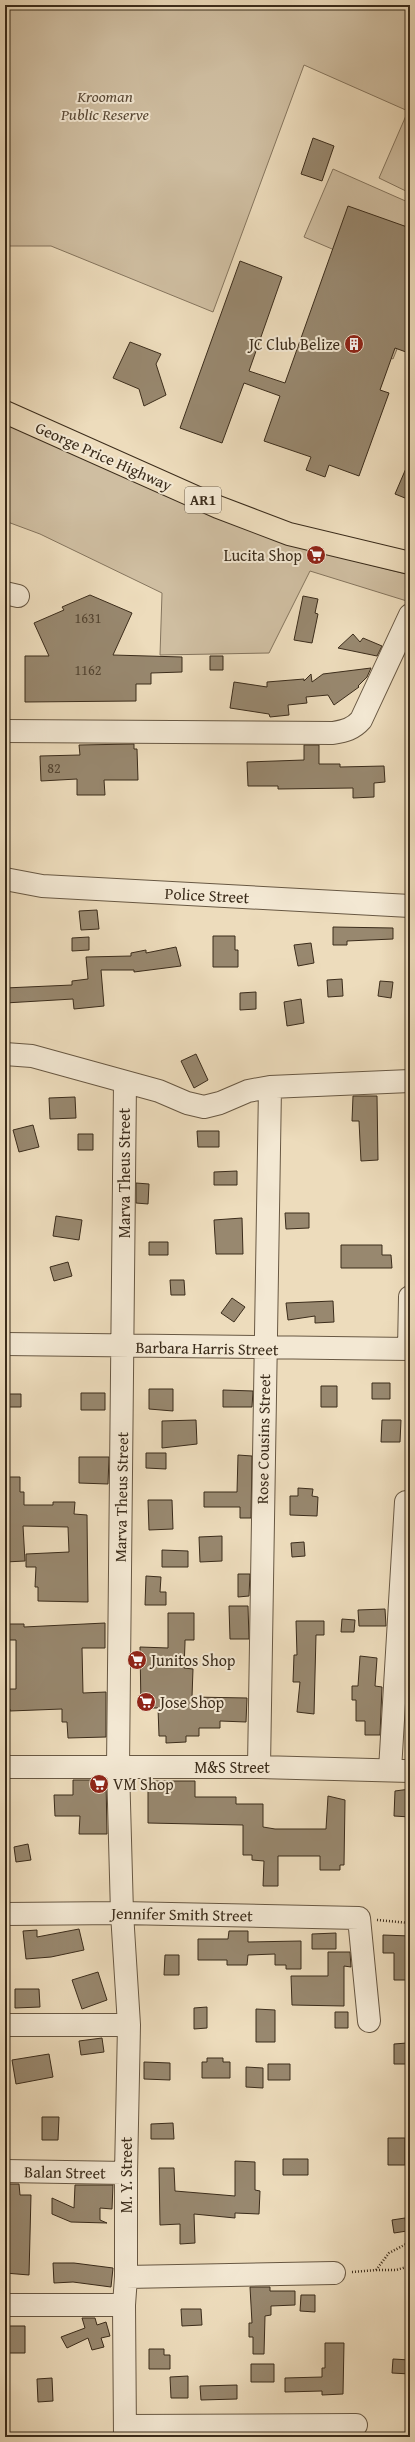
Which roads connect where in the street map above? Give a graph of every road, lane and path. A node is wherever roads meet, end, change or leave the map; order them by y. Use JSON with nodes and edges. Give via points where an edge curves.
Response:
{"nodes":[{"id":1,"x":5,"y":412,"type":"edge"},
{"id":2,"x":410,"y":563,"type":"edge"},
{"id":3,"x":410,"y":615,"type":"edge"},
{"id":4,"x":5,"y":731,"type":"edge"},
{"id":5,"x":5,"y":880,"type":"edge"},
{"id":6,"x":410,"y":906,"type":"edge"},
{"id":7,"x":5,"y":1054,"type":"edge"},
{"id":8,"x":410,"y":1081,"type":"edge"},
{"id":9,"x":125,"y":1082,"type":"junction"},
{"id":10,"x":270,"y":1087,"type":"junction"},
{"id":11,"x":410,"y":1297,"type":"edge"},
{"id":12,"x":5,"y":1344,"type":"edge"},
{"id":13,"x":122,"y":1347,"type":"junction"},
{"id":14,"x":265,"y":1348,"type":"junction"},
{"id":15,"x":409,"y":1349,"type":"edge"},
{"id":16,"x":406,"y":1502,"type":"dead end"},
{"id":17,"x":5,"y":1767,"type":"edge"},
{"id":18,"x":118,"y":1767,"type":"junction"},
{"id":19,"x":259,"y":1767,"type":"junction"},
{"id":20,"x":400,"y":1771,"type":"edge"},
{"id":21,"x":122,"y":1913,"type":"junction"},
{"id":22,"x":5,"y":1914,"type":"edge"},
{"id":23,"x":359,"y":1918,"type":"junction"},
{"id":24,"x":410,"y":1923,"type":"edge"},
{"id":25,"x":368,"y":2021,"type":"dead end"},
{"id":26,"x":5,"y":2025,"type":"edge"},
{"id":27,"x":129,"y":2025,"type":"junction"},
{"id":28,"x":5,"y":2171,"type":"edge"},
{"id":29,"x":126,"y":2173,"type":"junction"},
{"id":30,"x":410,"y":2242,"type":"edge"},
{"id":31,"x":410,"y":2266,"type":"edge"},
{"id":32,"x":376,"y":2270,"type":"junction"},
{"id":33,"x":334,"y":2273,"type":"joint"},
{"id":34,"x":126,"y":2277,"type":"junction"},
{"id":35,"x":5,"y":2305,"type":"edge"},
{"id":36,"x":124,"y":2305,"type":"junction"},
{"id":37,"x":356,"y":2425,"type":"dead end"},
{"id":38,"x":125,"y":2431,"type":"edge"}],
"edges":[{"from":1,"to":2,"type":"main road","name":"George Price Highway","number":"AR1","via":[[218,507],[289,534]]},
{"from":3,"to":4,"type":"street","via":[[361,720],[355,728],[345,731]]},
{"from":5,"to":6,"type":"street","name":"Police Street","via":[[42,886]]},
{"from":7,"to":9,"type":"street","via":[[32,1056]]},
{"from":8,"to":10,"type":"street"},
{"from":9,"to":10,"type":"street","via":[[204,1107],[248,1091]]},
{"from":9,"to":13,"type":"street","name":"Marva Theus Street"},
{"from":10,"to":14,"type":"street","name":"Rose Cousins Street"},
{"from":11,"to":15,"type":"street"},
{"from":12,"to":13,"type":"street","name":"Barbara Harris Street"},
{"from":13,"to":14,"type":"street","name":"Barbara Harris Street"},
{"from":13,"to":18,"type":"street","name":"Marva Theus Street"},
{"from":14,"to":15,"type":"street","name":"Barbara Harris Street"},
{"from":14,"to":19,"type":"street","name":"Rose Cousins Street"},
{"from":16,"to":20,"type":"street"},
{"from":17,"to":18,"type":"street","name":"M&S Street"},
{"from":18,"to":19,"type":"street","name":"M&S Street"},
{"from":18,"to":21,"type":"street","name":"Marva Theus Street"},
{"from":19,"to":20,"type":"street","name":"M&S Street"},
{"from":21,"to":22,"type":"street","name":"Jennifer Smith Street"},
{"from":21,"to":23,"type":"street","name":"Jennifer Smith Street"},
{"from":21,"to":27,"type":"street","name":"M. Y. Street"},
{"from":23,"to":24,"type":"path"},
{"from":23,"to":25,"type":"street"},
{"from":26,"to":27,"type":"street"},
{"from":27,"to":29,"type":"street","name":"M. Y. Street"},
{"from":28,"to":29,"type":"street","name":"Balan Street"},
{"from":29,"to":34,"type":"street","name":"M. Y. Street"},
{"from":30,"to":32,"type":"path","via":[[390,2253]]},
{"from":31,"to":32,"type":"path","via":[[396,2270]]},
{"from":32,"to":33,"type":"path"},
{"from":33,"to":34,"type":"street"},
{"from":34,"to":36,"type":"street","name":"M. Y. Street"},
{"from":35,"to":36,"type":"street"},
{"from":36,"to":38,"type":"street","name":"M. Y. Street"},
{"from":37,"to":38,"type":"street"}]}
